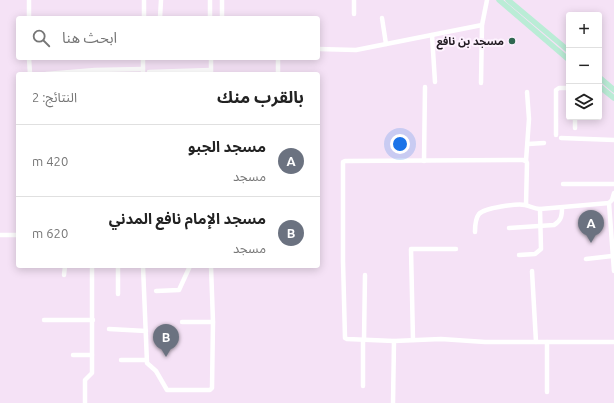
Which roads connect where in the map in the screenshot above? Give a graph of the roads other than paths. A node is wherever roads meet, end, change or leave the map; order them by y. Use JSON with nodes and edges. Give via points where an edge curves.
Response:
{"nodes":[{"id":1,"x":29,"y":0,"type":"edge"},
{"id":2,"x":144,"y":0,"type":"edge"},
{"id":3,"x":161,"y":0,"type":"edge"},
{"id":4,"x":210,"y":0,"type":"edge"},
{"id":5,"x":222,"y":0,"type":"edge"},
{"id":6,"x":354,"y":0,"type":"edge"},
{"id":7,"x":488,"y":0,"type":"edge"},
{"id":8,"x":499,"y":0,"type":"edge"},
{"id":9,"x":508,"y":0,"type":"edge"},
{"id":10,"x":354,"y":14,"type":"dead end"},
{"id":11,"x":29,"y":16,"type":"edge"},
{"id":12,"x":144,"y":16,"type":"edge"},
{"id":13,"x":160,"y":16,"type":"edge"},
{"id":14,"x":210,"y":16,"type":"edge"},
{"id":15,"x":222,"y":16,"type":"edge"},
{"id":16,"x":382,"y":18,"type":"dead end"},
{"id":17,"x":482,"y":25,"type":"junction"},
{"id":18,"x":432,"y":35,"type":"junction"},
{"id":19,"x":386,"y":44,"type":"junction"},
{"id":20,"x":320,"y":48,"type":"edge"},
{"id":21,"x":566,"y":48,"type":"edge"},
{"id":22,"x":566,"y":57,"type":"edge"},
{"id":23,"x":29,"y":60,"type":"edge"},
{"id":24,"x":143,"y":60,"type":"edge"},
{"id":25,"x":211,"y":60,"type":"edge"},
{"id":26,"x":278,"y":60,"type":"edge"},
{"id":27,"x":30,"y":72,"type":"edge"},
{"id":28,"x":70,"y":72,"type":"edge"},
{"id":29,"x":143,"y":72,"type":"edge"},
{"id":30,"x":149,"y":72,"type":"dead end"},
{"id":31,"x":211,"y":72,"type":"edge"},
{"id":32,"x":278,"y":72,"type":"edge"},
{"id":33,"x":602,"y":79,"type":"edge"},
{"id":34,"x":435,"y":82,"type":"dead end"},
{"id":35,"x":614,"y":82,"type":"edge"},
{"id":36,"x":481,"y":83,"type":"dead end"},
{"id":37,"x":608,"y":84,"type":"junction"},
{"id":38,"x":425,"y":87,"type":"dead end"},
{"id":39,"x":566,"y":88,"type":"edge"},
{"id":40,"x":602,"y":88,"type":"edge"},
{"id":41,"x":614,"y":90,"type":"edge"},
{"id":42,"x":527,"y":92,"type":"dead end"},
{"id":43,"x":614,"y":98,"type":"edge"},
{"id":44,"x":575,"y":120,"type":"edge"},
{"id":45,"x":576,"y":128,"type":"dead end"},
{"id":46,"x":556,"y":135,"type":"dead end"},
{"id":47,"x":561,"y":138,"type":"dead end"},
{"id":48,"x":614,"y":140,"type":"edge"},
{"id":49,"x":544,"y":143,"type":"dead end"},
{"id":50,"x":528,"y":144,"type":"junction"},
{"id":51,"x":424,"y":160,"type":"junction"},
{"id":52,"x":526,"y":161,"type":"junction"},
{"id":53,"x":563,"y":184,"type":"dead end"},
{"id":54,"x":614,"y":184,"type":"edge"},
{"id":55,"x":614,"y":193,"type":"edge"},
{"id":56,"x":608,"y":203,"type":"junction"},
{"id":57,"x":526,"y":205,"type":"junction"},
{"id":58,"x":562,"y":208,"type":"junction"},
{"id":59,"x":540,"y":209,"type":"junction"},
{"id":60,"x":541,"y":227,"type":"junction"},
{"id":61,"x":509,"y":228,"type":"dead end"},
{"id":62,"x":475,"y":232,"type":"dead end"},
{"id":63,"x":0,"y":235,"type":"edge"},
{"id":64,"x":16,"y":235,"type":"edge"},
{"id":65,"x":456,"y":249,"type":"dead end"},
{"id":66,"x":519,"y":255,"type":"dead end"},
{"id":67,"x":612,"y":256,"type":"junction"},
{"id":68,"x":586,"y":259,"type":"dead end"},
{"id":69,"x":65,"y":268,"type":"edge"},
{"id":70,"x":92,"y":268,"type":"edge"},
{"id":71,"x":118,"y":268,"type":"edge"},
{"id":72,"x":143,"y":268,"type":"edge"},
{"id":73,"x":189,"y":268,"type":"edge"},
{"id":74,"x":211,"y":268,"type":"edge"},
{"id":75,"x":532,"y":271,"type":"dead end"},
{"id":76,"x":614,"y":271,"type":"edge"},
{"id":77,"x":64,"y":275,"type":"dead end"},
{"id":78,"x":365,"y":275,"type":"dead end"},
{"id":79,"x":156,"y":291,"type":"dead end"},
{"id":80,"x":118,"y":294,"type":"dead end"},
{"id":81,"x":44,"y":320,"type":"dead end"},
{"id":82,"x":93,"y":320,"type":"junction"},
{"id":83,"x":182,"y":322,"type":"dead end"},
{"id":84,"x":213,"y":322,"type":"junction"},
{"id":85,"x":109,"y":329,"type":"dead end"},
{"id":86,"x":146,"y":331,"type":"junction"},
{"id":87,"x":364,"y":340,"type":"junction"},
{"id":88,"x":412,"y":340,"type":"junction"},
{"id":89,"x":394,"y":341,"type":"junction"},
{"id":90,"x":536,"y":342,"type":"junction"},
{"id":91,"x":547,"y":342,"type":"junction"},
{"id":92,"x":614,"y":342,"type":"edge"},
{"id":93,"x":73,"y":355,"type":"dead end"},
{"id":94,"x":92,"y":355,"type":"junction"},
{"id":95,"x":121,"y":360,"type":"dead end"},
{"id":96,"x":146,"y":360,"type":"junction"},
{"id":97,"x":363,"y":386,"type":"dead end"},
{"id":98,"x":547,"y":392,"type":"dead end"},
{"id":99,"x":85,"y":403,"type":"edge"},
{"id":100,"x":393,"y":403,"type":"edge"}],
"edges":[{"from":1,"to":11,"type":"street"},
{"from":2,"to":12,"type":"street"},
{"from":3,"to":13,"type":"street"},
{"from":4,"to":14,"type":"street"},
{"from":5,"to":15,"type":"street"},
{"from":6,"to":10,"type":"street"},
{"from":7,"to":17,"type":"street"},
{"from":8,"to":22,"type":"main road"},
{"from":9,"to":21,"type":"main road"},
{"from":16,"to":19,"type":"street"},
{"from":17,"to":18,"type":"street"},
{"from":17,"to":36,"type":"street"},
{"from":18,"to":19,"type":"street"},
{"from":18,"to":34,"type":"street"},
{"from":19,"to":20,"type":"street","via":[[356,50]]},
{"from":23,"to":27,"type":"street"},
{"from":24,"to":29,"type":"street"},
{"from":25,"to":31,"type":"street"},
{"from":26,"to":32,"type":"street"},
{"from":28,"to":29,"type":"street"},
{"from":30,"to":31,"type":"street"},
{"from":33,"to":37,"type":"main road"},
{"from":35,"to":37,"type":"street"},
{"from":37,"to":41,"type":"main road"},
{"from":38,"to":51,"type":"street"},
{"from":39,"to":46,"type":"street","via":[[556,90]]},
{"from":40,"to":43,"type":"main road"},
{"from":42,"to":50,"type":"street"},
{"from":44,"to":45,"type":"street"},
{"from":47,"to":48,"type":"street"},
{"from":49,"to":50,"type":"street"},
{"from":50,"to":52,"type":"street"},
{"from":51,"to":52,"type":"street"},
{"from":51,"to":87,"type":"street","via":[[343,162],[342,261],[345,339]]},
{"from":52,"to":57,"type":"street"},
{"from":53,"to":54,"type":"street"},
{"from":55,"to":56,"type":"street"},
{"from":56,"to":58,"type":"street"},
{"from":56,"to":67,"type":"street"},
{"from":57,"to":59,"type":"street"},
{"from":57,"to":62,"type":"street","via":[[484,210],[479,214]]},
{"from":58,"to":59,"type":"street"},
{"from":58,"to":60,"type":"street","via":[[559,222]]},
{"from":59,"to":60,"type":"street"},
{"from":60,"to":61,"type":"street"},
{"from":60,"to":66,"type":"street","via":[[541,249],[533,255]]},
{"from":63,"to":64,"type":"street"},
{"from":65,"to":88,"type":"street","via":[[411,249]]},
{"from":67,"to":68,"type":"street"},
{"from":67,"to":76,"type":"street"},
{"from":69,"to":77,"type":"street"},
{"from":70,"to":82,"type":"street"},
{"from":71,"to":80,"type":"street"},
{"from":72,"to":86,"type":"street"},
{"from":73,"to":79,"type":"street","via":[[180,290]]},
{"from":74,"to":84,"type":"street"},
{"from":75,"to":90,"type":"street"},
{"from":78,"to":87,"type":"street"},
{"from":81,"to":82,"type":"street"},
{"from":82,"to":94,"type":"street"},
{"from":83,"to":84,"type":"street"},
{"from":84,"to":96,"type":"street","via":[[211,390],[167,390],[158,373]]},
{"from":85,"to":86,"type":"street"},
{"from":86,"to":96,"type":"street"},
{"from":87,"to":89,"type":"street"},
{"from":87,"to":97,"type":"street"},
{"from":88,"to":89,"type":"street"},
{"from":88,"to":90,"type":"street"},
{"from":89,"to":100,"type":"street"},
{"from":90,"to":91,"type":"street"},
{"from":91,"to":92,"type":"street"},
{"from":91,"to":98,"type":"street"},
{"from":93,"to":94,"type":"street"},
{"from":94,"to":99,"type":"street","via":[[92,373],[85,380]]},
{"from":95,"to":96,"type":"street"}]}
